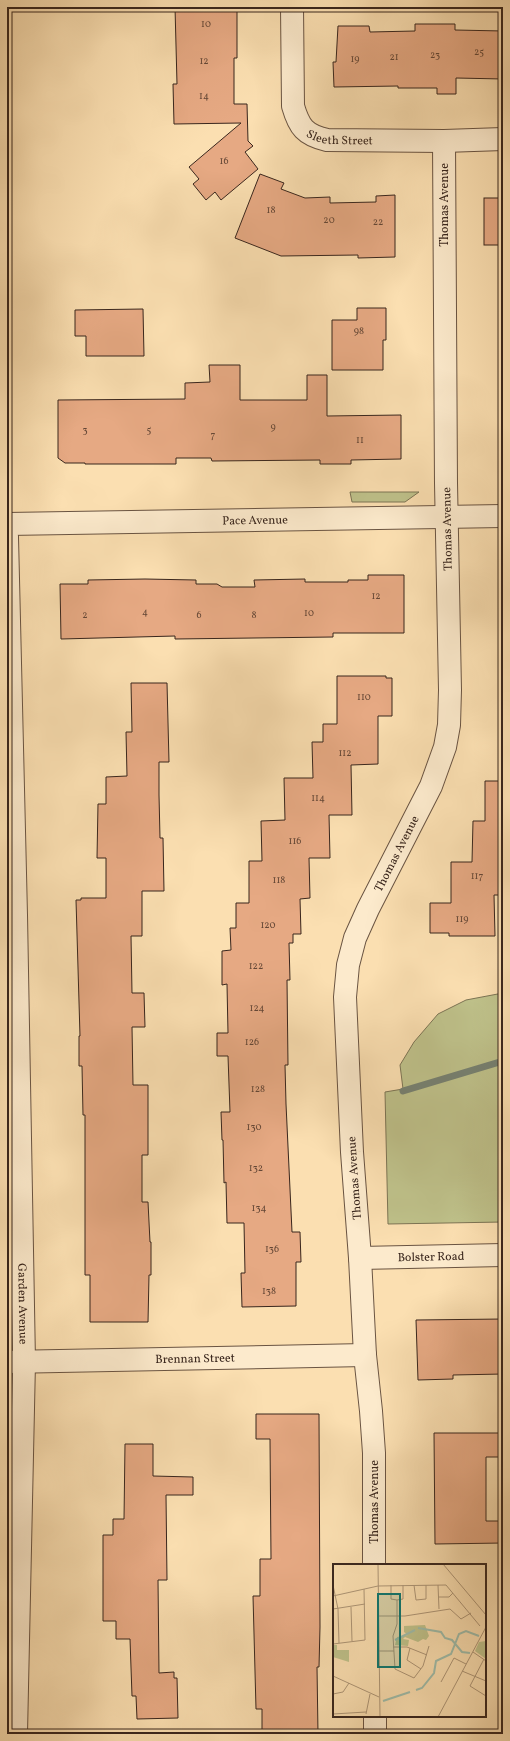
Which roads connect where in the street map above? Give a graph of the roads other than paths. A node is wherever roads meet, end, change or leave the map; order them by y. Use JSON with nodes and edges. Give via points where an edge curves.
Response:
{"nodes":[{"id":1,"x":292,"y":7,"type":"edge"},
{"id":2,"x":503,"y":139,"type":"edge"},
{"id":3,"x":444,"y":141,"type":"junction"},
{"id":4,"x":503,"y":516,"type":"edge"},
{"id":5,"x":447,"y":517,"type":"junction"},
{"id":6,"x":7,"y":524,"type":"edge"},
{"id":7,"x":7,"y":537,"type":"edge"},
{"id":8,"x":503,"y":1255,"type":"edge"},
{"id":9,"x":360,"y":1258,"type":"junction"},
{"id":10,"x":365,"y":1356,"type":"junction"},
{"id":11,"x":16,"y":1362,"type":"edge"},
{"id":12,"x":374,"y":1564,"type":"edge"},
{"id":13,"x":12,"y":1691,"type":"edge"},
{"id":14,"x":375,"y":1717,"type":"edge"},
{"id":15,"x":16,"y":1734,"type":"edge"},
{"id":16,"x":375,"y":1734,"type":"edge"}],
"edges":[{"from":1,"to":3,"type":"street","name":"Sleeth Street","via":[[293,106],[296,118],[303,129],[315,137],[327,140]]},
{"from":2,"to":3,"type":"street","name":"Sleeth Street"},
{"from":3,"to":5,"type":"street","name":"Thomas Avenue"},
{"from":4,"to":5,"type":"street","name":"Pace Avenue"},
{"from":5,"to":6,"type":"street","name":"Pace Avenue"},
{"from":5,"to":9,"type":"street","name":"Thomas Avenue","via":[[450,707],[445,747],[431,786],[361,923],[348,965],[345,997]]},
{"from":7,"to":11,"type":"street","name":"Garden Avenue","via":[[16,915]]},
{"from":8,"to":9,"type":"street","name":"Bolster Road"},
{"from":9,"to":10,"type":"street","name":"Thomas Avenue"},
{"from":10,"to":11,"type":"street","name":"Brennan Street"},
{"from":10,"to":12,"type":"street","name":"Thomas Avenue","via":[[374,1453]]},
{"from":11,"to":13,"type":"street","name":"Garden Avenue"},
{"from":13,"to":15,"type":"street","name":"Garden Avenue"},
{"from":14,"to":16,"type":"street"}]}
